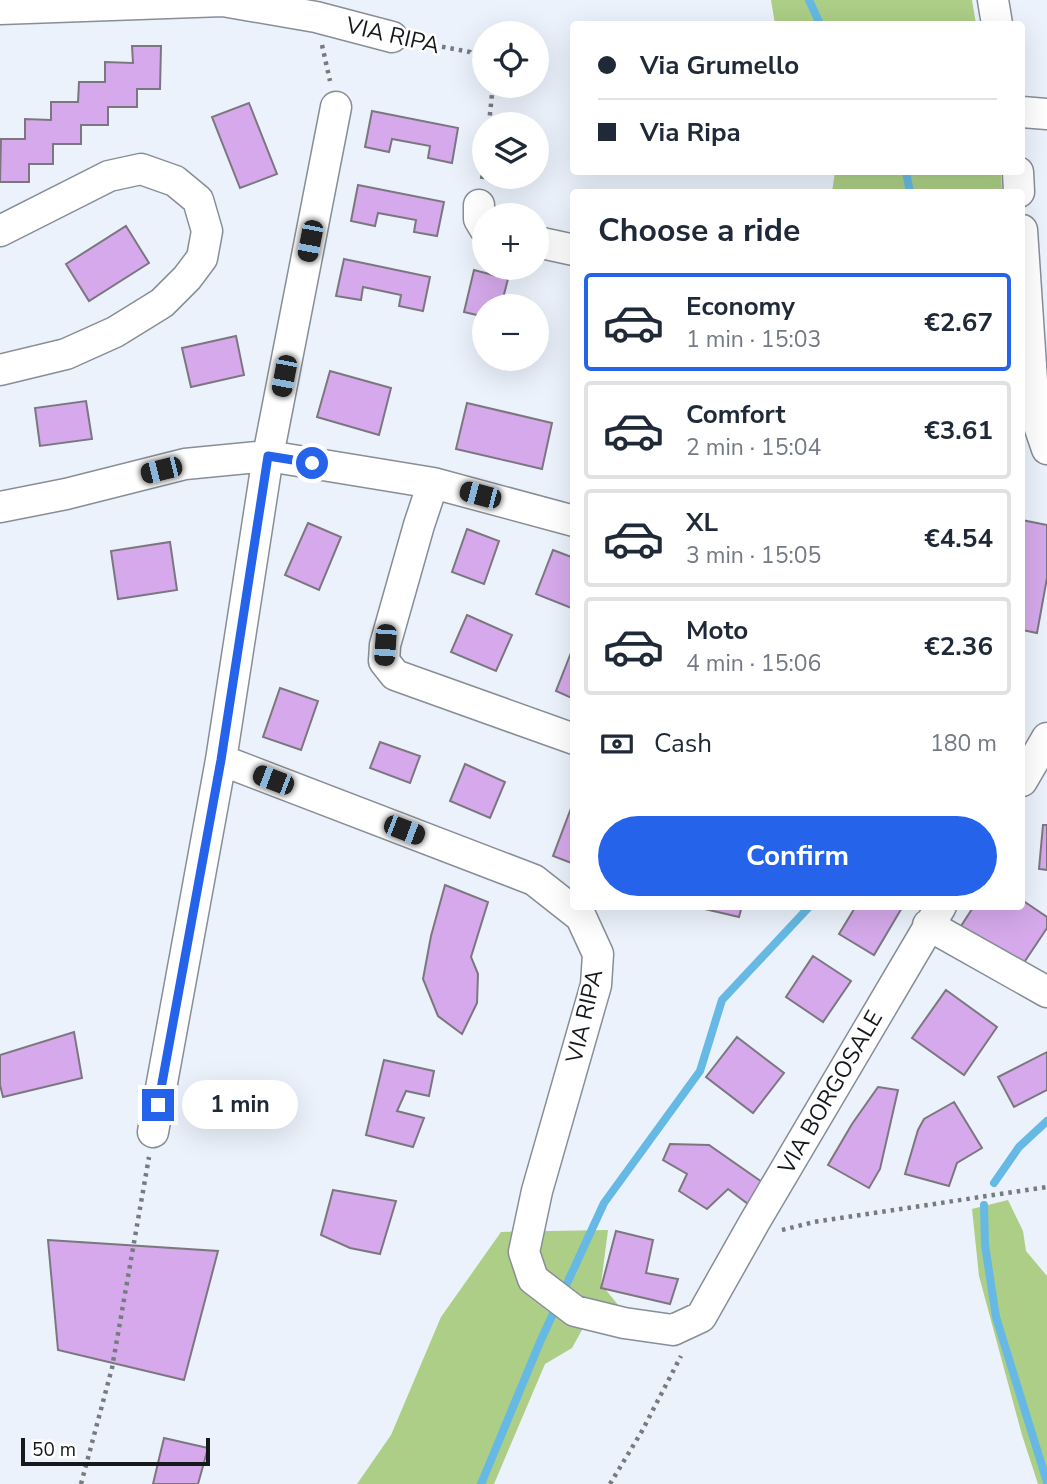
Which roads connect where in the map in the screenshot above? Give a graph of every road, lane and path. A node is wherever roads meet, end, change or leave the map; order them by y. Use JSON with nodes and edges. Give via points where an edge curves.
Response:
{"nodes":[{"id":1,"x":993,"y":0,"type":"edge"},
{"id":2,"x":0,"y":9,"type":"edge"},
{"id":3,"x":316,"y":17,"type":"junction"},
{"id":4,"x":996,"y":21,"type":"edge"},
{"id":5,"x":392,"y":37,"type":"joint"},
{"id":6,"x":472,"y":54,"type":"edge"},
{"id":7,"x":336,"y":107,"type":"joint"},
{"id":8,"x":1025,"y":112,"type":"edge"},
{"id":9,"x":1047,"y":114,"type":"edge"},
{"id":10,"x":0,"y":231,"type":"edge"},
{"id":11,"x":549,"y":245,"type":"edge"},
{"id":12,"x":570,"y":249,"type":"edge"},
{"id":13,"x":1025,"y":255,"type":"edge"},
{"id":14,"x":0,"y":370,"type":"edge"},
{"id":15,"x":1039,"y":373,"type":"edge"},
{"id":16,"x":1047,"y":450,"type":"edge"},
{"id":17,"x":268,"y":456,"type":"junction"},
{"id":18,"x":433,"y":483,"type":"junction"},
{"id":19,"x":0,"y":507,"type":"edge"},
{"id":20,"x":570,"y":520,"type":"edge"},
{"id":21,"x":570,"y":738,"type":"edge"},
{"id":22,"x":1047,"y":738,"type":"edge"},
{"id":23,"x":221,"y":760,"type":"junction"},
{"id":24,"x":1025,"y":776,"type":"edge"},
{"id":25,"x":570,"y":908,"type":"edge"},
{"id":26,"x":573,"y":910,"type":"edge"},
{"id":27,"x":934,"y":916,"type":"edge"},
{"id":28,"x":1047,"y":992,"type":"edge"},
{"id":29,"x":153,"y":1132,"type":"joint"},
{"id":30,"x":1047,"y":1187,"type":"edge"},
{"id":31,"x":747,"y":1239,"type":"junction"},
{"id":32,"x":701,"y":1317,"type":"junction"},
{"id":33,"x":81,"y":1484,"type":"edge"},
{"id":34,"x":610,"y":1484,"type":"edge"}],
"edges":[{"from":1,"to":4,"type":"street"},
{"from":2,"to":3,"type":"street","name":"VIA RIPA","via":[[223,1]]},
{"from":3,"to":5,"type":"street","name":"VIA RIPA"},
{"from":3,"to":7,"type":"path"},
{"from":5,"to":6,"type":"path","name":"VIA RIPA"},
{"from":7,"to":17,"type":"street"},
{"from":8,"to":9,"type":"street"},
{"from":10,"to":14,"type":"street","via":[[109,176],[141,169],[175,181],[198,200],[207,231],[202,258],[162,303],[115,332],[66,354]]},
{"from":11,"to":12,"type":"street"},
{"from":13,"to":15,"type":"street"},
{"from":15,"to":16,"type":"street","via":[[1034,411]]},
{"from":17,"to":18,"type":"street"},
{"from":17,"to":19,"type":"street","via":[[185,464]]},
{"from":17,"to":23,"type":"street"},
{"from":18,"to":20,"type":"street"},
{"from":18,"to":21,"type":"street","via":[[384,661],[395,675]]},
{"from":22,"to":24,"type":"street"},
{"from":23,"to":25,"type":"street","name":"VIA RIPA","via":[[534,880]]},
{"from":23,"to":29,"type":"street"},
{"from":26,"to":32,"type":"street","name":"VIA RIPA","via":[[581,916],[598,954],[596,985],[524,1252],[533,1279],[575,1311],[673,1330]]},
{"from":27,"to":28,"type":"street"},
{"from":27,"to":31,"type":"street","name":"VIA BORGOSALE"},
{"from":29,"to":33,"type":"path","via":[[112,1368]]},
{"from":30,"to":31,"type":"path","via":[[814,1222]]},
{"from":31,"to":32,"type":"street","name":"VIA BORGOSALE"},
{"from":32,"to":34,"type":"path"}]}
